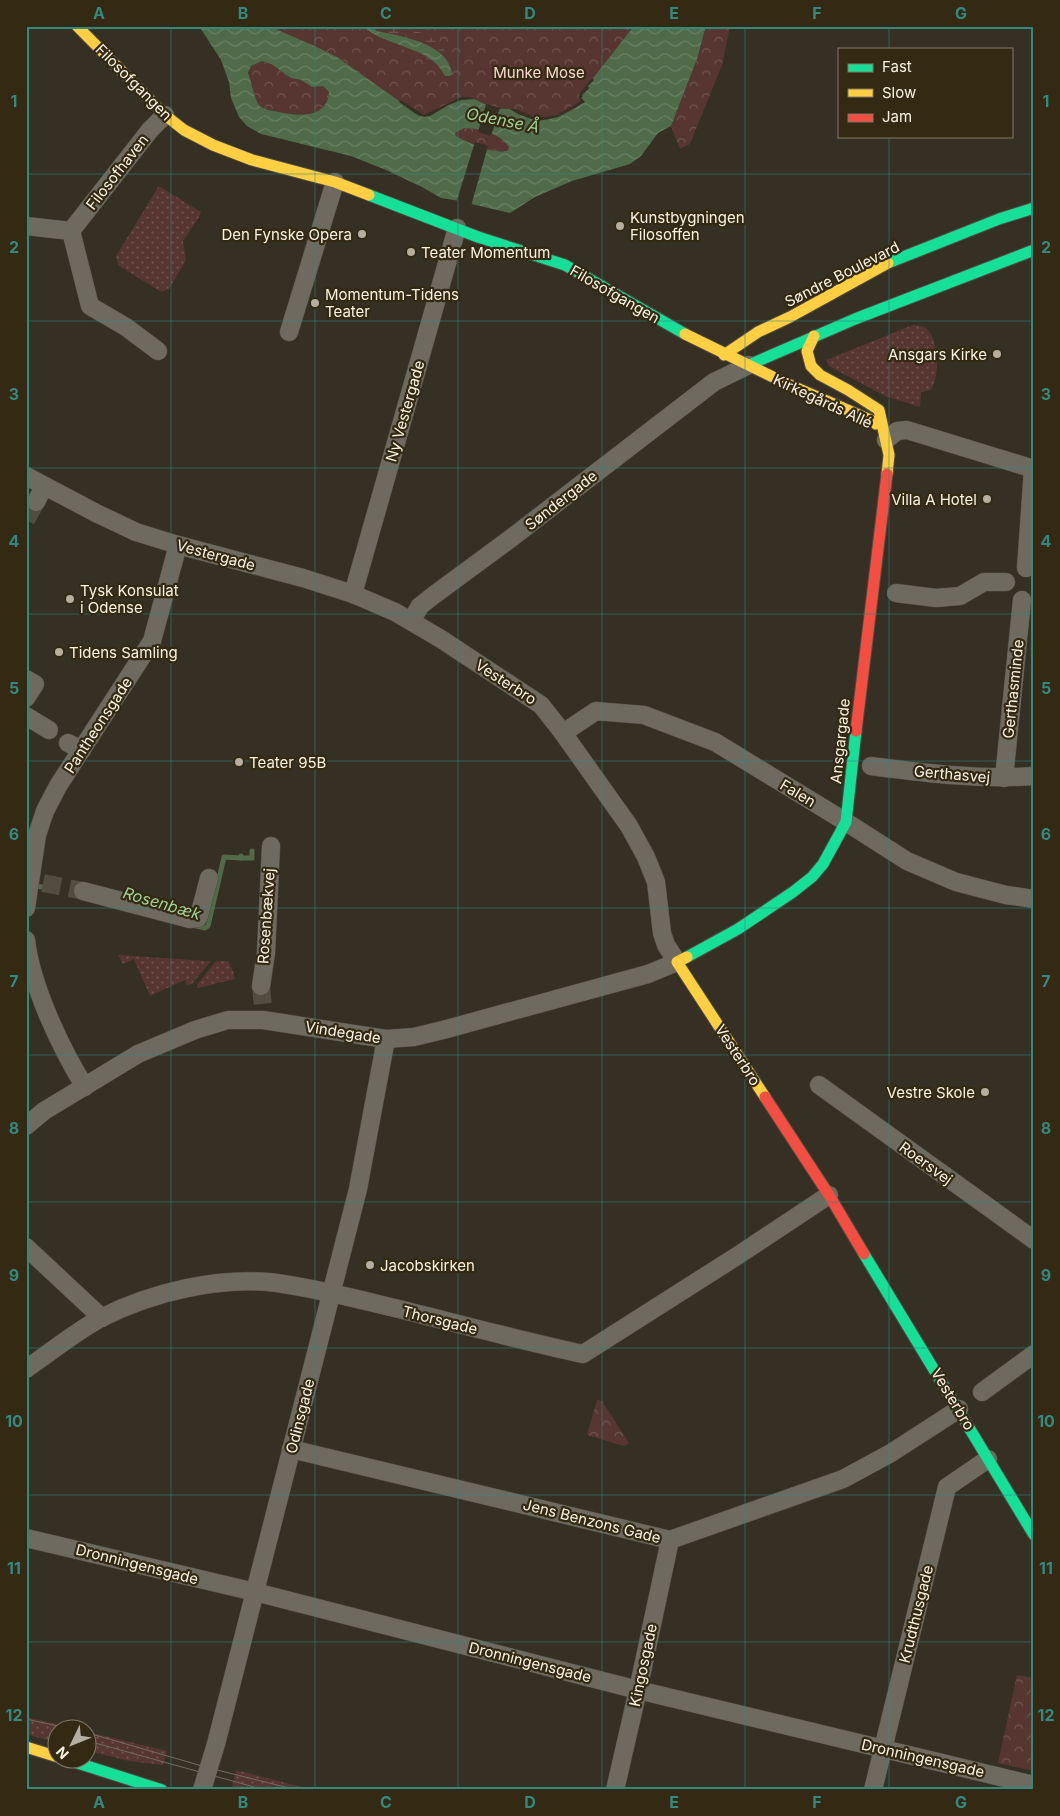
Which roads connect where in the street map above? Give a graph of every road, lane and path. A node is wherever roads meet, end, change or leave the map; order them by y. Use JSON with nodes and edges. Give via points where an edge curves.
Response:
{"nodes":[{"id":1,"x":77,"y":26,"type":"edge"},
{"id":2,"x":165,"y":115,"type":"junction"},
{"id":3,"x":335,"y":182,"type":"junction"},
{"id":4,"x":1034,"y":208,"type":"edge"},
{"id":5,"x":26,"y":226,"type":"edge"},
{"id":6,"x":456,"y":228,"type":"junction"},
{"id":7,"x":71,"y":231,"type":"junction"},
{"id":8,"x":940,"y":244,"type":"junction"},
{"id":9,"x":1034,"y":250,"type":"edge"},
{"id":10,"x":289,"y":332,"type":"dead end"},
{"id":11,"x":814,"y":336,"type":"junction"},
{"id":12,"x":158,"y":351,"type":"dead end"},
{"id":13,"x":754,"y":353,"type":"junction"},
{"id":14,"x":724,"y":355,"type":"junction"},
{"id":15,"x":714,"y":382,"type":"junction"},
{"id":16,"x":886,"y":440,"type":"junction"},
{"id":17,"x":1033,"y":469,"type":"edge"},
{"id":18,"x":26,"y":476,"type":"edge"},
{"id":19,"x":44,"y":486,"type":"junction"},
{"id":20,"x":36,"y":502,"type":"tunnel mouth"},
{"id":21,"x":178,"y":545,"type":"junction"},
{"id":22,"x":1030,"y":571,"type":"edge"},
{"id":23,"x":1006,"y":582,"type":"junction"},
{"id":24,"x":896,"y":593,"type":"dead end"},
{"id":25,"x":353,"y":594,"type":"junction"},
{"id":26,"x":1028,"y":598,"type":"edge"},
{"id":27,"x":411,"y":620,"type":"junction"},
{"id":28,"x":26,"y":678,"type":"edge"},
{"id":29,"x":26,"y":698,"type":"edge"},
{"id":30,"x":26,"y":716,"type":"edge"},
{"id":31,"x":49,"y":730,"type":"dead end"},
{"id":32,"x":563,"y":733,"type":"junction"},
{"id":33,"x":871,"y":766,"type":"dead end"},
{"id":34,"x":1034,"y":776,"type":"edge"},
{"id":35,"x":1004,"y":778,"type":"junction"},
{"id":36,"x":846,"y":822,"type":"junction"},
{"id":37,"x":271,"y":846,"type":"dead end"},
{"id":38,"x":30,"y":852,"type":"edge"},
{"id":39,"x":210,"y":878,"type":"dead end"},
{"id":40,"x":82,"y":891,"type":"tunnel mouth"},
{"id":41,"x":1034,"y":899,"type":"edge"},
{"id":42,"x":26,"y":900,"type":"edge"},
{"id":43,"x":26,"y":908,"type":"edge"},
{"id":44,"x":26,"y":945,"type":"edge"},
{"id":45,"x":677,"y":962,"type":"junction"},
{"id":46,"x":261,"y":986,"type":"tunnel mouth"},
{"id":47,"x":386,"y":1040,"type":"junction"},
{"id":48,"x":819,"y":1085,"type":"dead end"},
{"id":49,"x":85,"y":1087,"type":"junction"},
{"id":50,"x":26,"y":1126,"type":"edge"},
{"id":51,"x":829,"y":1195,"type":"junction"},
{"id":52,"x":1034,"y":1240,"type":"edge"},
{"id":53,"x":26,"y":1247,"type":"edge"},
{"id":54,"x":331,"y":1292,"type":"junction"},
{"id":55,"x":102,"y":1318,"type":"junction"},
{"id":56,"x":1034,"y":1354,"type":"edge"},
{"id":57,"x":26,"y":1370,"type":"edge"},
{"id":58,"x":982,"y":1392,"type":"dead end"},
{"id":59,"x":959,"y":1410,"type":"junction"},
{"id":60,"x":291,"y":1449,"type":"junction"},
{"id":61,"x":988,"y":1459,"type":"junction"},
{"id":62,"x":1034,"y":1534,"type":"edge"},
{"id":63,"x":26,"y":1538,"type":"edge"},
{"id":64,"x":670,"y":1540,"type":"junction"},
{"id":65,"x":255,"y":1592,"type":"junction"},
{"id":66,"x":638,"y":1690,"type":"junction"},
{"id":67,"x":26,"y":1747,"type":"edge"},
{"id":68,"x":883,"y":1748,"type":"junction"},
{"id":69,"x":48,"y":1754,"type":"edge"},
{"id":70,"x":93,"y":1768,"type":"edge"},
{"id":71,"x":1034,"y":1785,"type":"edge"},
{"id":72,"x":162,"y":1790,"type":"edge"},
{"id":73,"x":202,"y":1790,"type":"edge"},
{"id":74,"x":615,"y":1790,"type":"edge"},
{"id":75,"x":873,"y":1790,"type":"edge"}],
"edges":[{"from":1,"to":2,"type":"main road","name":"Filosofgangen"},
{"from":2,"to":3,"type":"main road","name":"Filosofgangen","via":[[184,130],[213,145],[252,160]]},
{"from":2,"to":7,"type":"street","name":"Filosofhaven"},
{"from":3,"to":6,"type":"main road","name":"Filosofgangen"},
{"from":3,"to":10,"type":"street"},
{"from":4,"to":8,"type":"main road","name":"Søndre Boulevard"},
{"from":5,"to":7,"type":"street"},
{"from":6,"to":14,"type":"main road","name":"Filosofgangen","via":[[565,265]]},
{"from":6,"to":25,"type":"street","name":"Ny Vestergade"},
{"from":7,"to":12,"type":"street","via":[[90,306]]},
{"from":8,"to":13,"type":"main road","via":[[837,304],[768,338]]},
{"from":8,"to":14,"type":"main road","name":"Søndre Boulevard","via":[[889,263],[758,332]]},
{"from":9,"to":11,"type":"main road"},
{"from":11,"to":13,"type":"main road"},
{"from":11,"to":16,"type":"main road","name":"Ansgargade","via":[[807,351],[811,366],[820,375],[879,410]]},
{"from":13,"to":14,"type":"main road","name":"Filosofgangen"},
{"from":13,"to":15,"type":"street","name":"Søndergade"},
{"from":13,"to":16,"type":"main road","name":"Kirkegårds Allé","via":[[873,421]]},
{"from":14,"to":15,"type":"street"},
{"from":15,"to":27,"type":"street","name":"Søndergade","via":[[434,595],[420,606]]},
{"from":16,"to":17,"type":"street","name":"Kirkegårds Allé","via":[[897,431],[907,430]]},
{"from":16,"to":36,"type":"main road","name":"Ansgargade","via":[[889,455]]},
{"from":17,"to":22,"type":"street"},
{"from":18,"to":19,"type":"street","name":"Vestergade"},
{"from":19,"to":20,"type":"street"},
{"from":19,"to":21,"type":"street","name":"Vestergade","via":[[136,532]]},
{"from":21,"to":25,"type":"street","name":"Vestergade"},
{"from":21,"to":38,"type":"street","name":"Pantheonsgade","via":[[152,641],[75,746]]},
{"from":22,"to":23,"type":"street","via":[[1020,568],[1012,571]]},
{"from":23,"to":24,"type":"street","via":[[984,582],[960,596],[936,598]]},
{"from":23,"to":26,"type":"street","via":[[1012,596]]},
{"from":25,"to":27,"type":"street","name":"Vestergade"},
{"from":26,"to":35,"type":"street","name":"Gerthasminde"},
{"from":27,"to":32,"type":"street","name":"Vesterbro","via":[[541,705]]},
{"from":28,"to":29,"type":"street","via":[[35,684]]},
{"from":30,"to":31,"type":"street"},
{"from":32,"to":36,"type":"street","name":"Falen","via":[[596,711],[644,715],[715,742]]},
{"from":32,"to":45,"type":"street","name":"Vesterbro","via":[[629,826],[646,857],[656,882],[662,933]]},
{"from":33,"to":35,"type":"street","name":"Gerthasvej","via":[[948,776]]},
{"from":34,"to":35,"type":"street","name":"Gerthasvej"},
{"from":36,"to":41,"type":"street","name":"Falen","via":[[907,861],[956,882]]},
{"from":36,"to":45,"type":"main road","name":"Ansgargade","via":[[829,856],[812,877],[736,930]]},
{"from":37,"to":46,"type":"street","name":"Rosenbækvej","via":[[266,953]]},
{"from":38,"to":42,"type":"street","name":"Pantheonsgade","via":[[36,881]]},
{"from":39,"to":40,"type":"street","via":[[198,918],[190,919]]},
{"from":42,"to":43,"type":"street","name":"Pantheonsgade"},
{"from":44,"to":49,"type":"street","via":[[39,993]]},
{"from":45,"to":47,"type":"street","name":"Vindegade","via":[[648,974],[443,1030]]},
{"from":45,"to":51,"type":"main road","name":"Vesterbro"},
{"from":47,"to":49,"type":"street","name":"Vindegade","via":[[263,1014],[195,1030],[138,1054]]},
{"from":47,"to":54,"type":"street","name":"Odinsgade","via":[[358,1189]]},
{"from":48,"to":52,"type":"street","name":"Roersvej"},
{"from":49,"to":50,"type":"street","name":"Vindegade","via":[[44,1111]]},
{"from":51,"to":54,"type":"street","name":"Thorsgade","via":[[583,1354]]},
{"from":51,"to":59,"type":"main road","name":"Vesterbro"},
{"from":53,"to":55,"type":"street"},
{"from":54,"to":55,"type":"street","name":"Thorsgade","via":[[276,1283],[212,1284],[151,1298]]},
{"from":54,"to":60,"type":"street","name":"Odinsgade"},
{"from":55,"to":57,"type":"street","name":"Thorsgade"},
{"from":56,"to":58,"type":"street"},
{"from":59,"to":61,"type":"main road","name":"Vesterbro"},
{"from":59,"to":64,"type":"street","name":"Jens Benzons Gade","via":[[843,1479]]},
{"from":60,"to":64,"type":"street","name":"Jens Benzons Gade"},
{"from":60,"to":65,"type":"street","name":"Odinsgade"},
{"from":61,"to":62,"type":"main road","name":"Vesterbro"},
{"from":61,"to":68,"type":"street","name":"Krudthusgade","via":[[947,1487]]},
{"from":63,"to":65,"type":"street","name":"Dronningensgade"},
{"from":64,"to":66,"type":"street","name":"Kingosgade"},
{"from":65,"to":66,"type":"street","name":"Dronningensgade"},
{"from":65,"to":73,"type":"street","name":"Odinsgade"},
{"from":66,"to":68,"type":"street","name":"Dronningensgade"},
{"from":66,"to":74,"type":"street","name":"Kingosgade"},
{"from":67,"to":69,"type":"main road"},
{"from":68,"to":71,"type":"street","name":"Dronningensgade"},
{"from":68,"to":75,"type":"street","name":"Krudthusgade"},
{"from":70,"to":72,"type":"main road"}]}
